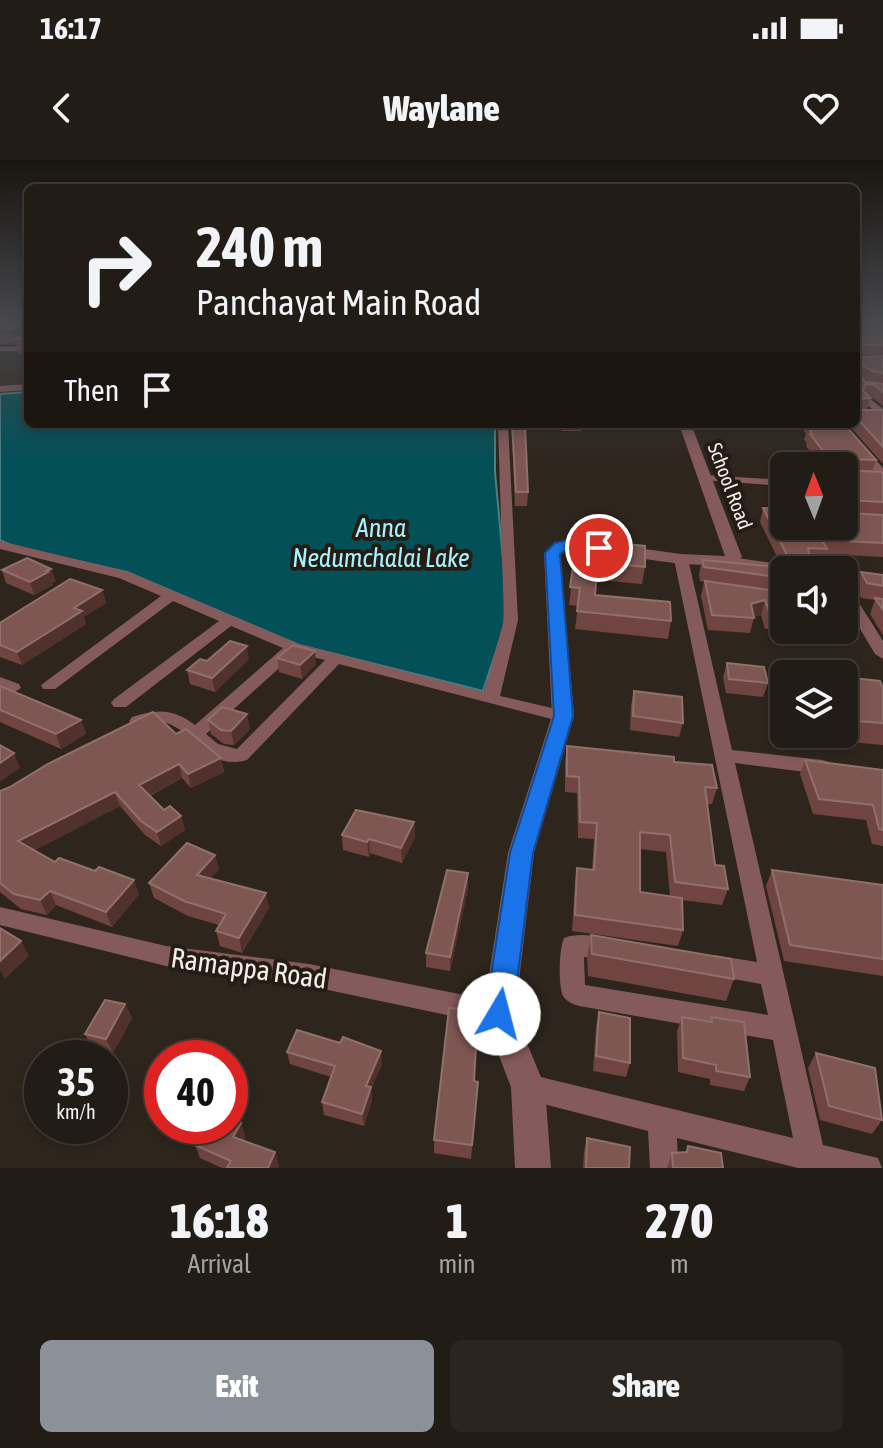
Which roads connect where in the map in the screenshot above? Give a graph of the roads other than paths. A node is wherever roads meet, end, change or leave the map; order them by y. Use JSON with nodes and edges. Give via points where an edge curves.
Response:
{"nodes":[{"id":1,"x":24,"y":387,"type":"edge"},
{"id":2,"x":0,"y":389,"type":"edge"},
{"id":3,"x":866,"y":400,"type":"edge"},
{"id":4,"x":883,"y":415,"type":"edge"},
{"id":5,"x":870,"y":416,"type":"edge"},
{"id":6,"x":503,"y":428,"type":"edge"},
{"id":7,"x":686,"y":428,"type":"edge"},
{"id":8,"x":842,"y":428,"type":"edge"},
{"id":9,"x":705,"y":478,"type":"junction"},
{"id":10,"x":879,"y":480,"type":"edge"},
{"id":11,"x":770,"y":482,"type":"edge"},
{"id":12,"x":0,"y":545,"type":"edge"},
{"id":13,"x":681,"y":559,"type":"junction"},
{"id":14,"x":741,"y":566,"type":"junction"},
{"id":15,"x":770,"y":568,"type":"edge"},
{"id":16,"x":97,"y":569,"type":"junction"},
{"id":17,"x":770,"y":573,"type":"edge"},
{"id":18,"x":72,"y":584,"type":"edge"},
{"id":19,"x":698,"y":589,"type":"dead end"},
{"id":20,"x":172,"y":595,"type":"junction"},
{"id":21,"x":858,"y":602,"type":"edge"},
{"id":22,"x":229,"y":620,"type":"junction"},
{"id":23,"x":293,"y":647,"type":"junction"},
{"id":24,"x":883,"y":654,"type":"edge"},
{"id":25,"x":335,"y":659,"type":"junction"},
{"id":26,"x":49,"y":685,"type":"dead end"},
{"id":27,"x":491,"y":699,"type":"junction"},
{"id":28,"x":120,"y":703,"type":"dead end"},
{"id":29,"x":563,"y":716,"type":"junction"},
{"id":30,"x":122,"y":729,"type":"edge"},
{"id":31,"x":194,"y":735,"type":"junction"},
{"id":32,"x":724,"y":755,"type":"junction"},
{"id":33,"x":840,"y":769,"type":"edge"},
{"id":34,"x":0,"y":918,"type":"edge"},
{"id":35,"x":629,"y":952,"type":"edge"},
{"id":36,"x":692,"y":962,"type":"edge"},
{"id":37,"x":771,"y":975,"type":"junction"},
{"id":38,"x":499,"y":1014,"type":"junction"},
{"id":39,"x":783,"y":1030,"type":"junction"},
{"id":40,"x":528,"y":1087,"type":"junction"},
{"id":41,"x":662,"y":1121,"type":"junction"},
{"id":42,"x":811,"y":1157,"type":"junction"},
{"id":43,"x":533,"y":1168,"type":"edge"},
{"id":44,"x":664,"y":1168,"type":"edge"},
{"id":45,"x":868,"y":1168,"type":"edge"}],
"edges":[{"from":1,"to":2,"type":"street"},
{"from":3,"to":4,"type":"street"},
{"from":4,"to":5,"type":"street"},
{"from":6,"to":27,"type":"street","via":[[511,620]]},
{"from":7,"to":9,"type":"street","name":"School Road"},
{"from":8,"to":10,"type":"street"},
{"from":9,"to":11,"type":"street"},
{"from":9,"to":14,"type":"street","name":"School Road"},
{"from":12,"to":16,"type":"street"},
{"from":13,"to":14,"type":"street"},
{"from":13,"to":29,"type":"street","via":[[572,544],[552,553]]},
{"from":13,"to":32,"type":"street"},
{"from":14,"to":15,"type":"street"},
{"from":14,"to":17,"type":"street"},
{"from":14,"to":19,"type":"street","via":[[690,565],[690,583]]},
{"from":16,"to":18,"type":"street"},
{"from":16,"to":20,"type":"street"},
{"from":20,"to":22,"type":"street"},
{"from":20,"to":26,"type":"street"},
{"from":21,"to":24,"type":"street"},
{"from":22,"to":23,"type":"street"},
{"from":22,"to":28,"type":"street"},
{"from":23,"to":25,"type":"street"},
{"from":23,"to":31,"type":"street"},
{"from":25,"to":27,"type":"street"},
{"from":25,"to":31,"type":"street","via":[[241,756],[215,752]]},
{"from":27,"to":29,"type":"street"},
{"from":29,"to":38,"type":"street","via":[[521,853]]},
{"from":30,"to":31,"type":"street","via":[[164,714]]},
{"from":32,"to":33,"type":"street"},
{"from":32,"to":37,"type":"street"},
{"from":34,"to":38,"type":"street","name":"Ramappa Road","via":[[166,956],[309,975]]},
{"from":35,"to":39,"type":"street","via":[[572,945],[573,990],[595,1000]]},
{"from":36,"to":37,"type":"street"},
{"from":37,"to":39,"type":"street"},
{"from":38,"to":40,"type":"street"},
{"from":39,"to":42,"type":"street"},
{"from":40,"to":41,"type":"street"},
{"from":40,"to":43,"type":"street"},
{"from":41,"to":42,"type":"street"},
{"from":41,"to":44,"type":"street"},
{"from":42,"to":45,"type":"street"}]}
